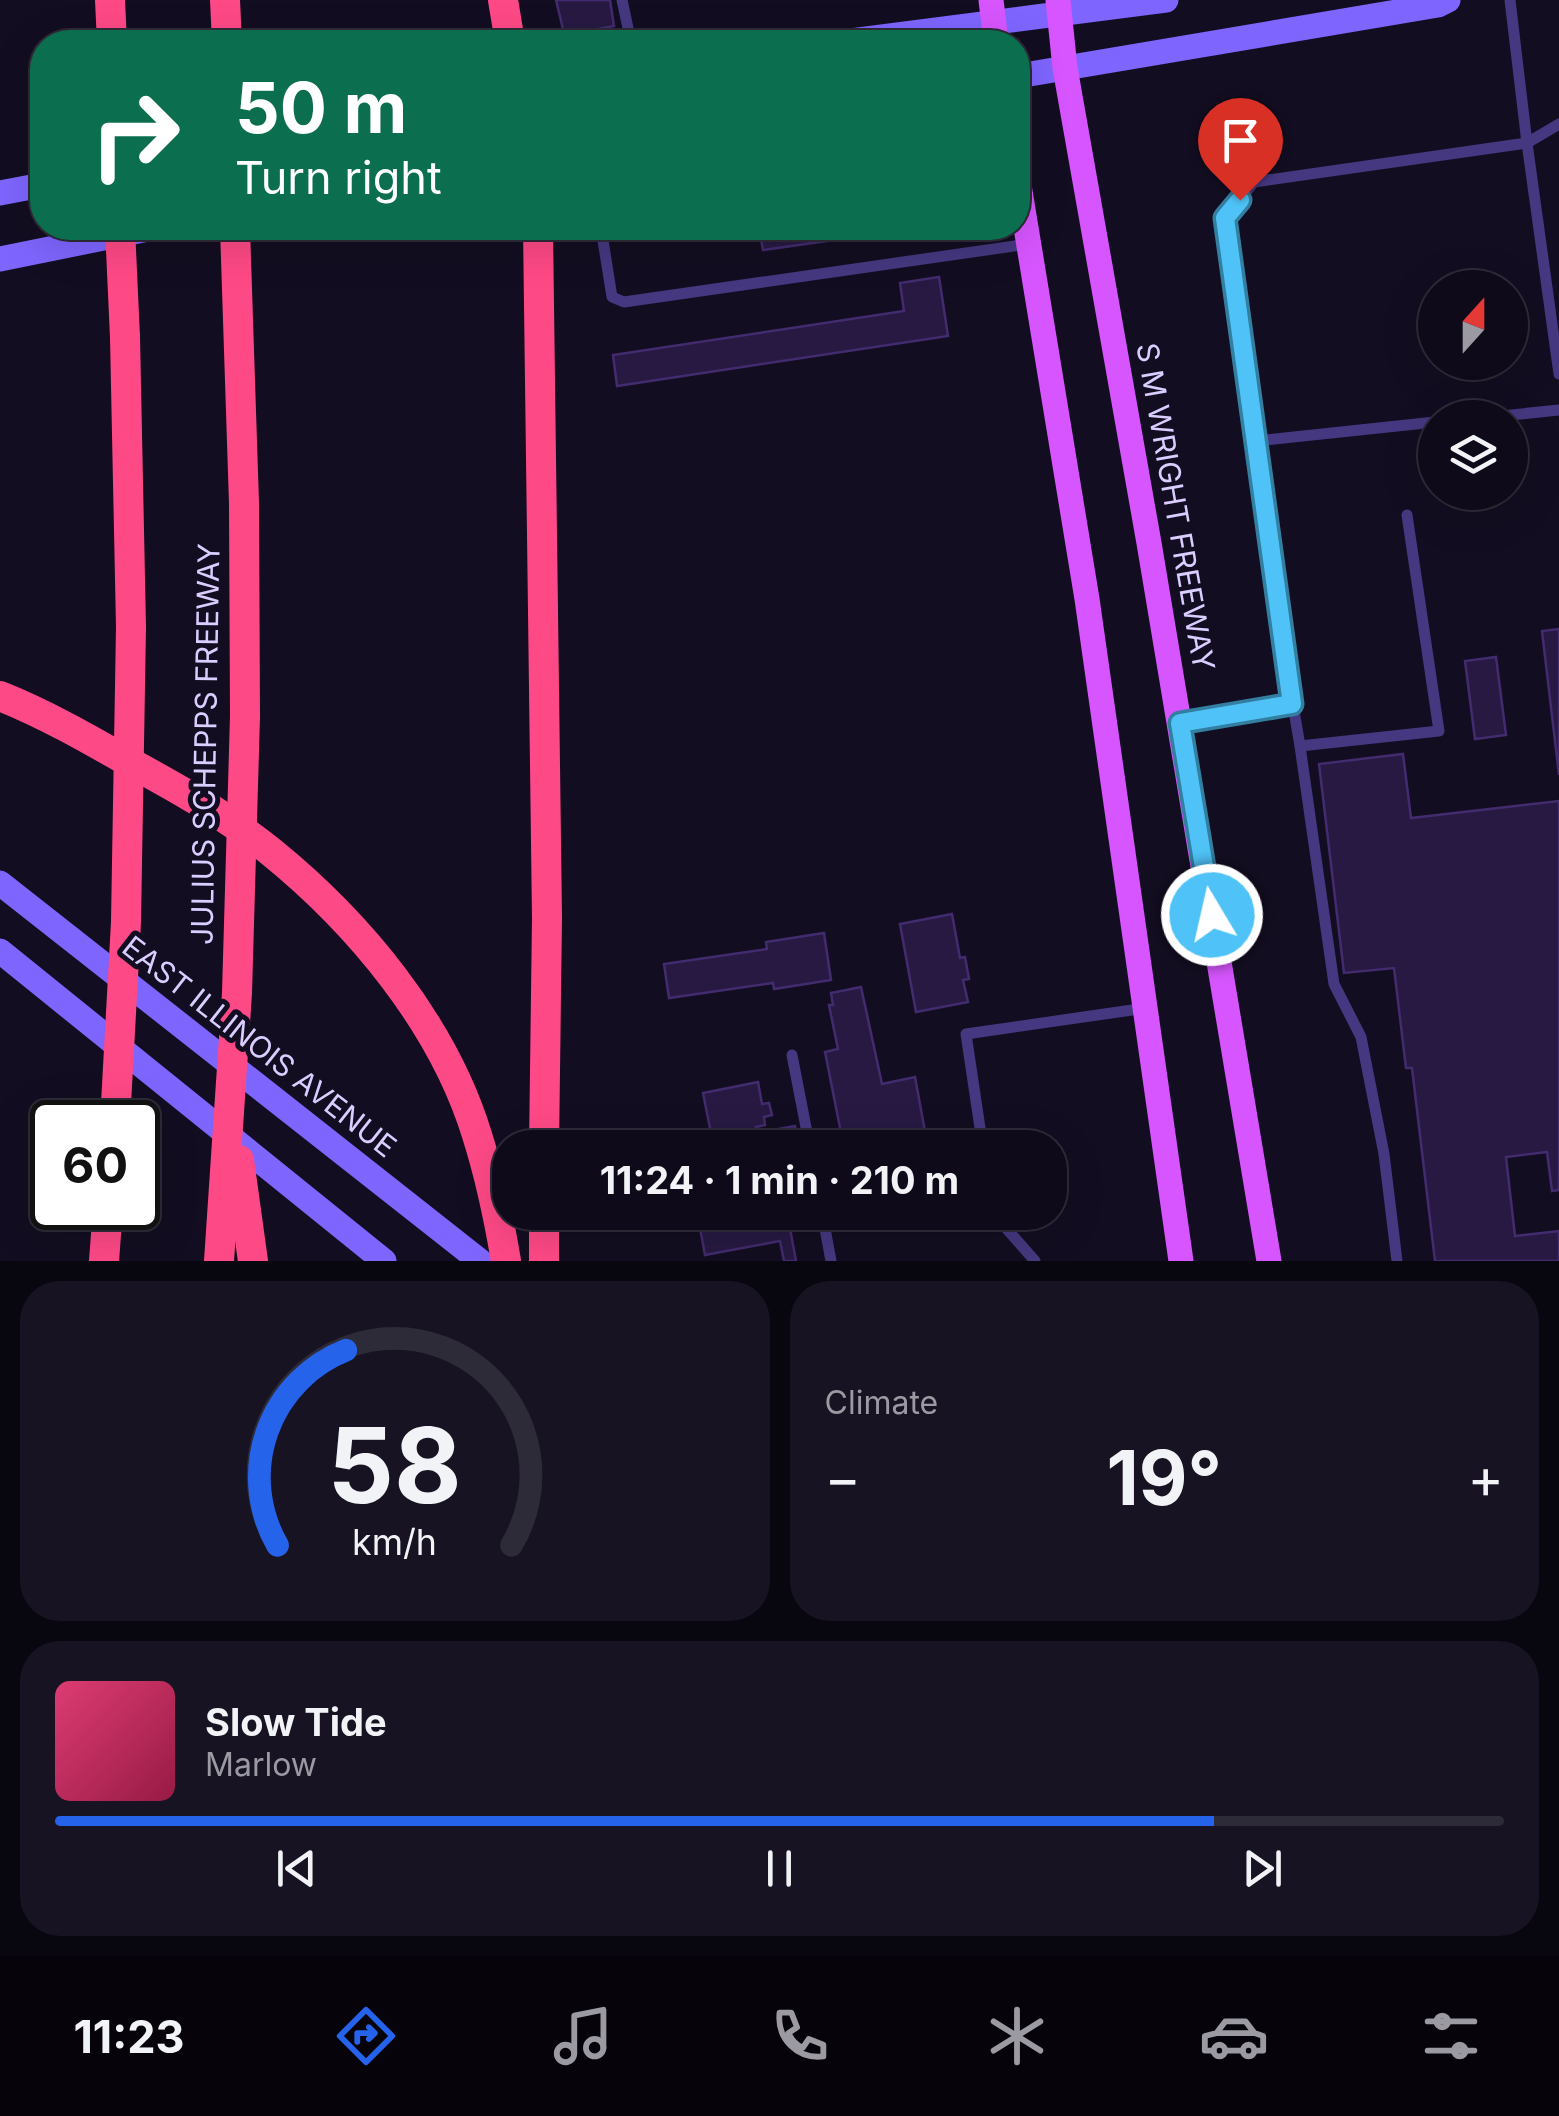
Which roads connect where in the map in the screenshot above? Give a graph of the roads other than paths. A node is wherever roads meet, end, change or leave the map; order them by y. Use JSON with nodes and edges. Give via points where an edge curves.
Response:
{"nodes":[{"id":1,"x":110,"y":0,"type":"edge"},
{"id":2,"x":225,"y":0,"type":"edge"},
{"id":3,"x":503,"y":0,"type":"edge"},
{"id":4,"x":622,"y":0,"type":"edge"},
{"id":5,"x":1166,"y":0,"type":"edge"},
{"id":6,"x":1448,"y":0,"type":"edge"},
{"id":7,"x":1510,"y":0,"type":"edge"},
{"id":8,"x":1058,"y":6,"type":"edge"},
{"id":9,"x":994,"y":21,"type":"edge"},
{"id":10,"x":111,"y":30,"type":"edge"},
{"id":11,"x":226,"y":30,"type":"edge"},
{"id":12,"x":508,"y":30,"type":"edge"},
{"id":13,"x":628,"y":30,"type":"edge"},
{"id":14,"x":929,"y":30,"type":"edge"},
{"id":15,"x":1065,"y":68,"type":"junction"},
{"id":16,"x":1030,"y":74,"type":"edge"},
{"id":17,"x":1559,"y":124,"type":"edge"},
{"id":18,"x":1527,"y":143,"type":"junction"},
{"id":19,"x":30,"y":187,"type":"edge"},
{"id":20,"x":0,"y":193,"type":"edge"},
{"id":21,"x":93,"y":240,"type":"edge"},
{"id":22,"x":121,"y":240,"type":"edge"},
{"id":23,"x":235,"y":240,"type":"edge"},
{"id":24,"x":538,"y":240,"type":"edge"},
{"id":25,"x":603,"y":240,"type":"edge"},
{"id":26,"x":1027,"y":240,"type":"edge"},
{"id":27,"x":1028,"y":244,"type":"junction"},
{"id":28,"x":0,"y":259,"type":"edge"},
{"id":29,"x":1559,"y":374,"type":"edge"},
{"id":30,"x":1559,"y":410,"type":"edge"},
{"id":31,"x":1528,"y":413,"type":"edge"},
{"id":32,"x":1418,"y":424,"type":"edge"},
{"id":33,"x":1256,"y":440,"type":"junction"},
{"id":34,"x":1407,"y":515,"type":"dead end"},
{"id":35,"x":0,"y":696,"type":"edge"},
{"id":36,"x":1292,"y":704,"type":"junction"},
{"id":37,"x":1180,"y":723,"type":"junction"},
{"id":38,"x":1300,"y":746,"type":"junction"},
{"id":39,"x":0,"y":883,"type":"edge"},
{"id":40,"x":0,"y":951,"type":"edge"},
{"id":41,"x":1146,"y":1008,"type":"junction"},
{"id":42,"x":792,"y":1055,"type":"dead end"},
{"id":43,"x":230,"y":1098,"type":"junction"},
{"id":44,"x":116,"y":1100,"type":"edge"},
{"id":45,"x":544,"y":1130,"type":"edge"},
{"id":46,"x":807,"y":1130,"type":"edge"},
{"id":47,"x":980,"y":1130,"type":"edge"},
{"id":48,"x":106,"y":1230,"type":"edge"},
{"id":49,"x":544,"y":1230,"type":"edge"},
{"id":50,"x":825,"y":1230,"type":"edge"},
{"id":51,"x":1008,"y":1230,"type":"edge"},
{"id":52,"x":104,"y":1261,"type":"edge"},
{"id":53,"x":218,"y":1261,"type":"edge"},
{"id":54,"x":254,"y":1261,"type":"edge"},
{"id":55,"x":384,"y":1261,"type":"edge"},
{"id":56,"x":480,"y":1261,"type":"edge"},
{"id":57,"x":506,"y":1261,"type":"edge"},
{"id":58,"x":544,"y":1261,"type":"edge"},
{"id":59,"x":831,"y":1261,"type":"edge"},
{"id":60,"x":1035,"y":1261,"type":"edge"},
{"id":61,"x":1181,"y":1261,"type":"edge"},
{"id":62,"x":1269,"y":1261,"type":"edge"},
{"id":63,"x":1397,"y":1261,"type":"edge"}],
"edges":[{"from":1,"to":10,"type":"highway"},
{"from":2,"to":11,"type":"highway"},
{"from":3,"to":12,"type":"highway"},
{"from":4,"to":13,"type":"lane"},
{"from":5,"to":8,"type":"main road"},
{"from":6,"to":15,"type":"main road"},
{"from":7,"to":18,"type":"lane"},
{"from":8,"to":9,"type":"main road"},
{"from":8,"to":15,"type":"main road","name":"S M WRIGHT FREEWAY"},
{"from":9,"to":14,"type":"main road"},
{"from":15,"to":16,"type":"main road"},
{"from":15,"to":37,"type":"main road","name":"S M WRIGHT FREEWAY"},
{"from":17,"to":18,"type":"lane"},
{"from":18,"to":29,"type":"lane"},
{"from":18,"to":33,"type":"lane","via":[[1254,182],[1225,218]]},
{"from":19,"to":20,"type":"main road"},
{"from":21,"to":28,"type":"main road"},
{"from":22,"to":44,"type":"highway","bridge":true,"via":[[131,627]]},
{"from":23,"to":43,"type":"highway","name":"JULIUS SCHEPPS FREEWAY","bridge":true,"via":[[245,716]]},
{"from":24,"to":45,"type":"highway"},
{"from":25,"to":27,"type":"lane","via":[[612,297],[624,302]]},
{"from":26,"to":27,"type":"main road"},
{"from":27,"to":41,"type":"main road"},
{"from":30,"to":31,"type":"lane"},
{"from":32,"to":33,"type":"lane"},
{"from":33,"to":36,"type":"lane"},
{"from":34,"to":38,"type":"lane","via":[[1439,731]]},
{"from":35,"to":57,"type":"highway","via":[[179,790],[268,849],[374,954],[419,1014],[452,1076],[476,1132]]},
{"from":36,"to":37,"type":"lane"},
{"from":36,"to":38,"type":"lane"},
{"from":37,"to":62,"type":"main road","name":"S M WRIGHT FREEWAY"},
{"from":38,"to":63,"type":"lane","via":[[1334,984],[1361,1036]]},
{"from":39,"to":56,"type":"main road","name":"EAST ILLINOIS AVENUE"},
{"from":40,"to":55,"type":"main road"},
{"from":41,"to":47,"type":"lane","via":[[966,1034]]},
{"from":41,"to":61,"type":"main road"},
{"from":42,"to":46,"type":"lane"},
{"from":43,"to":53,"type":"highway","name":"JULIUS SCHEPPS FREEWAY","bridge":true},
{"from":43,"to":54,"type":"highway","bridge":true},
{"from":48,"to":52,"type":"highway"},
{"from":49,"to":58,"type":"highway"},
{"from":50,"to":59,"type":"lane"},
{"from":51,"to":60,"type":"lane"}]}
